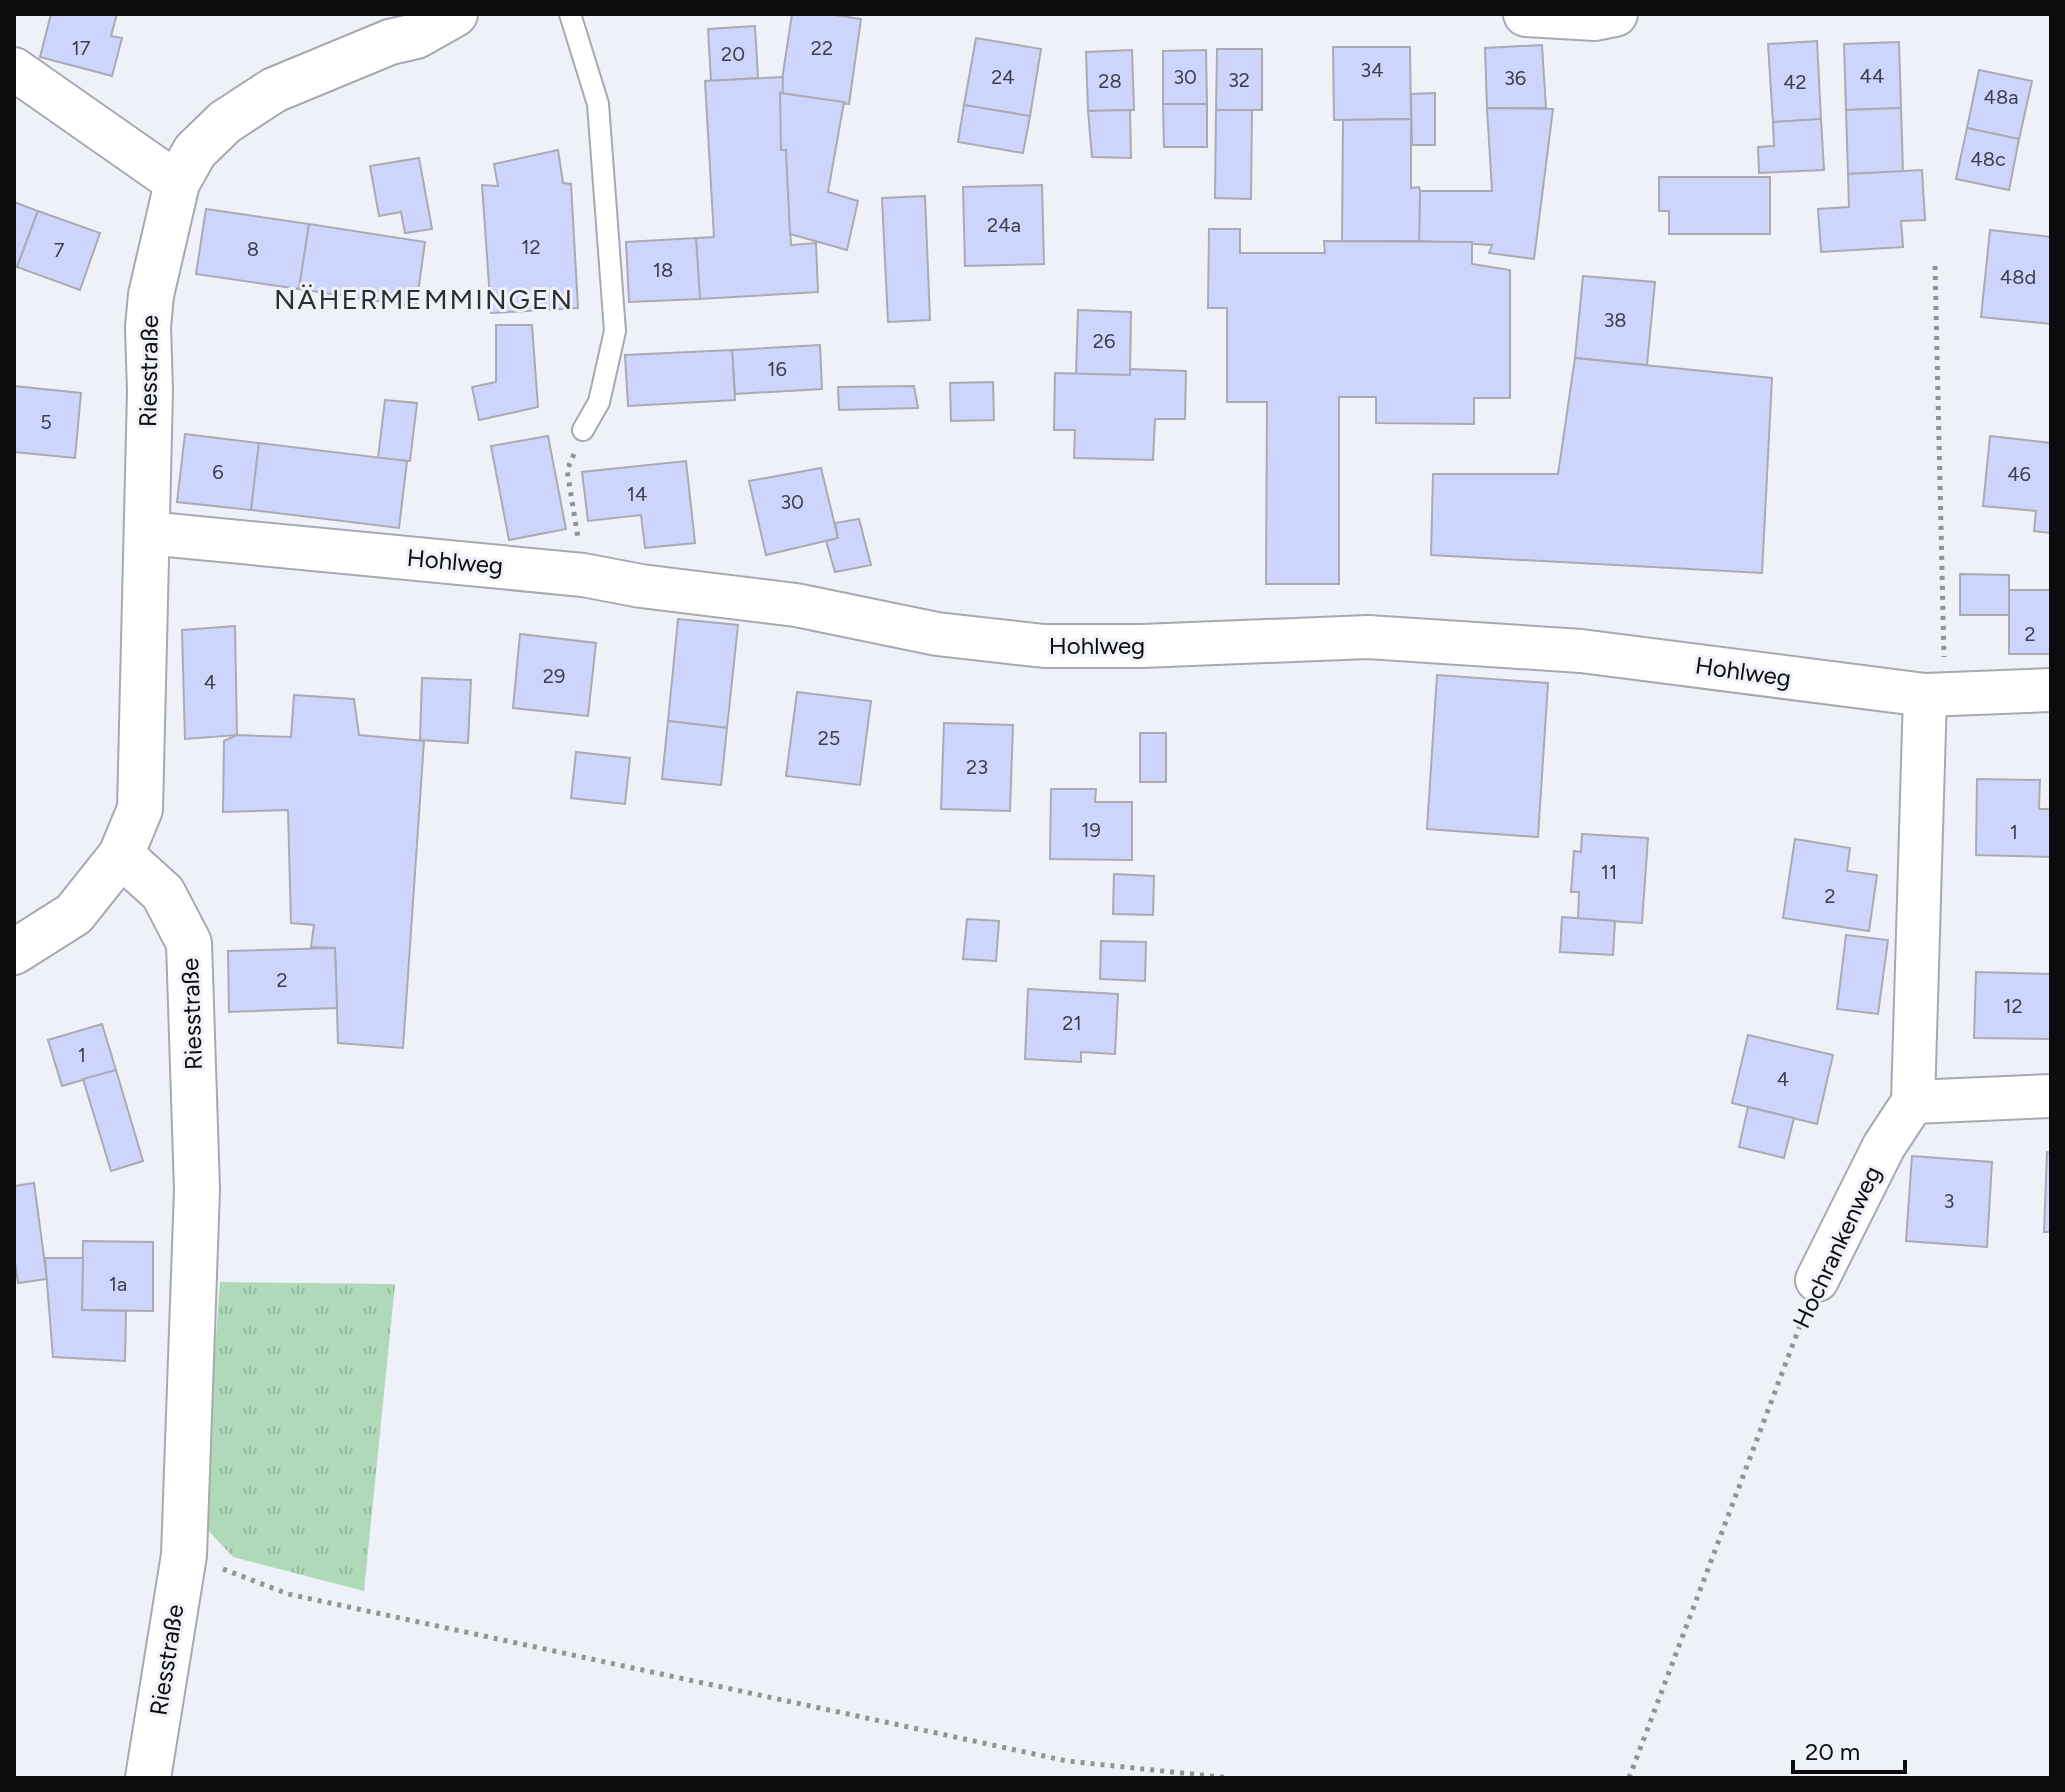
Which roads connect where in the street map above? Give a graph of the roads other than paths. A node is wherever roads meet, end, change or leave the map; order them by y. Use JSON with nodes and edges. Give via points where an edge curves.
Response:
{"nodes":[{"id":1,"x":455,"y":14,"type":"edge"},
{"id":2,"x":570,"y":14,"type":"edge"},
{"id":3,"x":1526,"y":14,"type":"edge"},
{"id":4,"x":1615,"y":14,"type":"edge"},
{"id":5,"x":14,"y":69,"type":"edge"},
{"id":6,"x":177,"y":183,"type":"junction"},
{"id":7,"x":583,"y":430,"type":"road end"},
{"id":8,"x":147,"y":533,"type":"junction"},
{"id":9,"x":2051,"y":690,"type":"edge"},
{"id":10,"x":1925,"y":695,"type":"junction"},
{"id":11,"x":121,"y":855,"type":"junction"},
{"id":12,"x":14,"y":952,"type":"edge"},
{"id":13,"x":2051,"y":1096,"type":"edge"},
{"id":14,"x":1913,"y":1102,"type":"junction"},
{"id":15,"x":1817,"y":1280,"type":"road end"},
{"id":16,"x":148,"y":1778,"type":"edge"}],
"edges":[{"from":1,"to":6,"type":"street","name":"Riesstraße","via":[[416,36],[274,90],[225,122],[195,151]]},
{"from":2,"to":7,"type":"lane","via":[[598,104],[615,331],[599,402]]},
{"from":3,"to":4,"type":"street"},
{"from":5,"to":6,"type":"street"},
{"from":6,"to":8,"type":"street","name":"Riesstraße","via":[[148,327]]},
{"from":8,"to":10,"type":"street","name":"Hohlweg","via":[[583,575],[796,605],[937,634],[1044,646],[1368,637],[1443,641],[1581,651]]},
{"from":8,"to":11,"type":"street","name":"Riesstraße","via":[[140,809]]},
{"from":9,"to":10,"type":"street","name":"Hohlweg"},
{"from":10,"to":14,"type":"street"},
{"from":11,"to":12,"type":"street","via":[[74,914]]},
{"from":11,"to":16,"type":"street","name":"Riesstraße","via":[[163,893],[189,943],[197,1190],[184,1555]]},
{"from":13,"to":14,"type":"street"},
{"from":14,"to":15,"type":"street","name":"Hochrankenweg","via":[[1884,1146]]}]}
